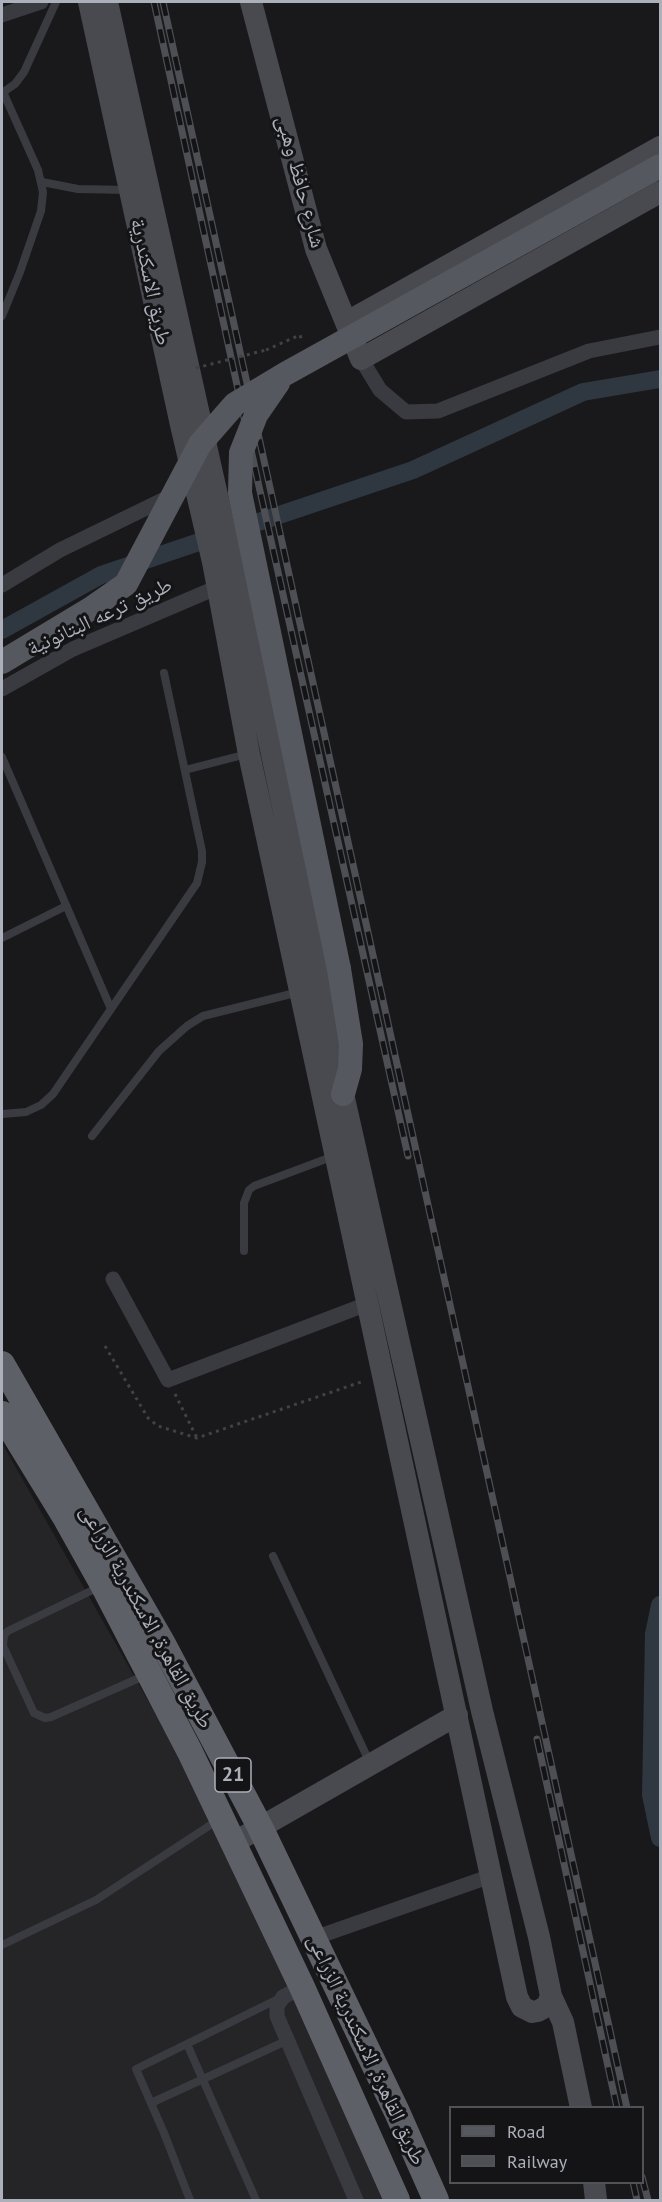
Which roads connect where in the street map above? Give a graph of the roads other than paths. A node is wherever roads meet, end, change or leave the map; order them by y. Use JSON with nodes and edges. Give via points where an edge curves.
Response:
{"nodes":[{"id":1,"x":41,"y":2,"type":"edge"},
{"id":2,"x":56,"y":2,"type":"edge"},
{"id":3,"x":89,"y":2,"type":"edge"},
{"id":4,"x":107,"y":2,"type":"edge"},
{"id":5,"x":251,"y":2,"type":"edge"},
{"id":6,"x":9,"y":9,"type":"edge"},
{"id":7,"x":2,"y":92,"type":"edge"},
{"id":8,"x":660,"y":147,"type":"edge"},
{"id":9,"x":660,"y":166,"type":"edge"},
{"id":10,"x":42,"y":182,"type":"junction"},
{"id":11,"x":139,"y":189,"type":"junction"},
{"id":12,"x":660,"y":192,"type":"edge"},
{"id":13,"x":2,"y":316,"type":"edge"},
{"id":14,"x":347,"y":322,"type":"junction"},
{"id":15,"x":660,"y":337,"type":"edge"},
{"id":16,"x":361,"y":359,"type":"junction"},
{"id":17,"x":285,"y":374,"type":"junction"},
{"id":18,"x":195,"y":484,"type":"junction"},
{"id":19,"x":211,"y":514,"type":"junction"},
{"id":20,"x":222,"y":560,"type":"junction"},
{"id":21,"x":2,"y":585,"type":"edge"},
{"id":22,"x":218,"y":587,"type":"junction"},
{"id":23,"x":2,"y":662,"type":"edge"},
{"id":24,"x":164,"y":674,"type":"dead end"},
{"id":25,"x":2,"y":689,"type":"edge"},
{"id":26,"x":249,"y":754,"type":"junction"},
{"id":27,"x":2,"y":757,"type":"edge"},
{"id":28,"x":185,"y":770,"type":"junction"},
{"id":29,"x":66,"y":906,"type":"junction"},
{"id":30,"x":2,"y":938,"type":"edge"},
{"id":31,"x":300,"y":992,"type":"junction"},
{"id":32,"x":111,"y":1009,"type":"junction"},
{"id":33,"x":343,"y":1094,"type":"junction"},
{"id":34,"x":2,"y":1114,"type":"edge"},
{"id":35,"x":93,"y":1136,"type":"dead end"},
{"id":36,"x":335,"y":1155,"type":"junction"},
{"id":37,"x":244,"y":1251,"type":"dead end"},
{"id":38,"x":113,"y":1279,"type":"dead end"},
{"id":39,"x":368,"y":1305,"type":"junction"},
{"id":40,"x":2,"y":1364,"type":"edge"},
{"id":41,"x":2,"y":1414,"type":"edge"},
{"id":42,"x":273,"y":1556,"type":"dead end"},
{"id":43,"x":103,"y":1586,"type":"junction"},
{"id":44,"x":149,"y":1674,"type":"junction"},
{"id":45,"x":457,"y":1715,"type":"junction"},
{"id":46,"x":370,"y":1764,"type":"junction"},
{"id":47,"x":222,"y":1817,"type":"junction"},
{"id":48,"x":260,"y":1827,"type":"junction"},
{"id":49,"x":233,"y":1843,"type":"junction"},
{"id":50,"x":491,"y":1876,"type":"junction"},
{"id":51,"x":314,"y":1938,"type":"junction"},
{"id":52,"x":2,"y":1945,"type":"edge"},
{"id":53,"x":292,"y":1992,"type":"junction"},
{"id":54,"x":551,"y":1996,"type":"junction"},
{"id":55,"x":286,"y":2041,"type":"junction"},
{"id":56,"x":187,"y":2044,"type":"junction"},
{"id":57,"x":202,"y":2079,"type":"junction"},
{"id":58,"x":151,"y":2103,"type":"junction"},
{"id":59,"x":581,"y":2106,"type":"edge"},
{"id":60,"x":594,"y":2184,"type":"edge"},
{"id":61,"x":190,"y":2200,"type":"edge"},
{"id":62,"x":256,"y":2200,"type":"edge"},
{"id":63,"x":356,"y":2200,"type":"edge"},
{"id":64,"x":397,"y":2200,"type":"edge"},
{"id":65,"x":436,"y":2200,"type":"edge"},
{"id":66,"x":597,"y":2200,"type":"edge"}],
"edges":[{"from":1,"to":6,"type":"street"},
{"from":2,"to":7,"type":"lane","via":[[24,72]]},
{"from":3,"to":11,"type":"main road","name":"طريق الاسكندرية"},
{"from":4,"to":11,"type":"main road","name":"طريق الاسكندرية"},
{"from":5,"to":14,"type":"main road","name":"شارع حافظ وهبى","via":[[316,249]]},
{"from":7,"to":10,"type":"lane"},
{"from":8,"to":14,"type":"main road"},
{"from":9,"to":17,"type":"main road","bridge":true},
{"from":10,"to":11,"type":"lane","via":[[78,189]]},
{"from":10,"to":13,"type":"lane","via":[[41,211]]},
{"from":11,"to":18,"type":"main road","name":"طريق الاسكندرية"},
{"from":11,"to":19,"type":"main road","name":"طريق الاسكندرية"},
{"from":12,"to":16,"type":"main road"},
{"from":14,"to":16,"type":"main road","name":"شارع حافظ وهبى"},
{"from":15,"to":16,"type":"street","via":[[589,351],[438,411],[406,411],[380,390]]},
{"from":17,"to":23,"type":"main road","bridge":true,"via":[[235,404],[200,444],[126,584]]},
{"from":17,"to":33,"type":"main road","bridge":true,"via":[[256,415],[241,453],[240,493],[339,969],[351,1044]]},
{"from":18,"to":19,"type":"main road","name":"طريق الاسكندرية"},
{"from":18,"to":21,"type":"street","via":[[60,550]]},
{"from":19,"to":20,"type":"main road","name":"طريق الاسكندرية"},
{"from":20,"to":22,"type":"main road"},
{"from":20,"to":33,"type":"main road"},
{"from":22,"to":25,"type":"street","name":"طريق ترعه البتانونية","via":[[73,649]]},
{"from":22,"to":26,"type":"main road"},
{"from":24,"to":28,"type":"lane"},
{"from":26,"to":28,"type":"lane"},
{"from":26,"to":31,"type":"main road"},
{"from":27,"to":29,"type":"lane"},
{"from":28,"to":32,"type":"lane","via":[[202,851],[200,873]]},
{"from":29,"to":30,"type":"lane"},
{"from":29,"to":32,"type":"lane"},
{"from":31,"to":35,"type":"lane","via":[[203,1016],[187,1026],[159,1051]]},
{"from":31,"to":36,"type":"main road"},
{"from":32,"to":34,"type":"lane","via":[[53,1094],[26,1112]]},
{"from":33,"to":54,"type":"main road"},
{"from":36,"to":37,"type":"lane","via":[[249,1190],[244,1203]]},
{"from":36,"to":39,"type":"main road"},
{"from":38,"to":39,"type":"street","via":[[168,1380]]},
{"from":39,"to":45,"type":"main road"},
{"from":40,"to":48,"type":"highway","name":"طريق القاهرة, الاسكندرية الزراعى","number":"21","via":[[163,1644]]},
{"from":41,"to":43,"type":"highway","name":"طريق القاهرة, الاسكندرية الزراعى","number":"21"},
{"from":42,"to":46,"type":"lane"},
{"from":43,"to":44,"type":"highway","name":"طريق القاهرة, الاسكندرية الزراعى","number":"21"},
{"from":43,"to":44,"type":"lane","via":[[4,1635],[3,1646],[34,1713],[51,1717]]},
{"from":44,"to":47,"type":"highway","name":"طريق القاهرة, الاسكندرية الزراعى","number":"21"},
{"from":45,"to":46,"type":"main road"},
{"from":45,"to":50,"type":"main road"},
{"from":46,"to":48,"type":"main road"},
{"from":47,"to":49,"type":"highway","name":"طريق القاهرة, الاسكندرية الزراعى","number":"21"},
{"from":47,"to":52,"type":"lane","via":[[96,1900]]},
{"from":48,"to":49,"type":"main road"},
{"from":48,"to":51,"type":"highway","name":"طريق القاهرة, الاسكندرية الزراعى","number":"21"},
{"from":49,"to":53,"type":"highway","name":"طريق القاهرة, الاسكندرية الزراعى","number":"21"},
{"from":50,"to":51,"type":"street"},
{"from":50,"to":54,"type":"main road","via":[[518,2002],[526,2010],[538,2011],[547,2006]]},
{"from":51,"to":65,"type":"highway","name":"طريق القاهرة, الاسكندرية الزراعى","number":"21"},
{"from":53,"to":55,"type":"street","via":[[277,2006]]},
{"from":53,"to":56,"type":"lane"},
{"from":53,"to":64,"type":"highway","name":"طريق القاهرة, الاسكندرية الزراعى","number":"21"},
{"from":54,"to":59,"type":"main road","via":[[563,2022]]},
{"from":55,"to":57,"type":"lane"},
{"from":55,"to":63,"type":"street"},
{"from":56,"to":57,"type":"lane"},
{"from":56,"to":58,"type":"lane","via":[[136,2069]]},
{"from":57,"to":58,"type":"lane"},
{"from":57,"to":62,"type":"lane"},
{"from":58,"to":61,"type":"lane"},
{"from":60,"to":66,"type":"main road"}]}
